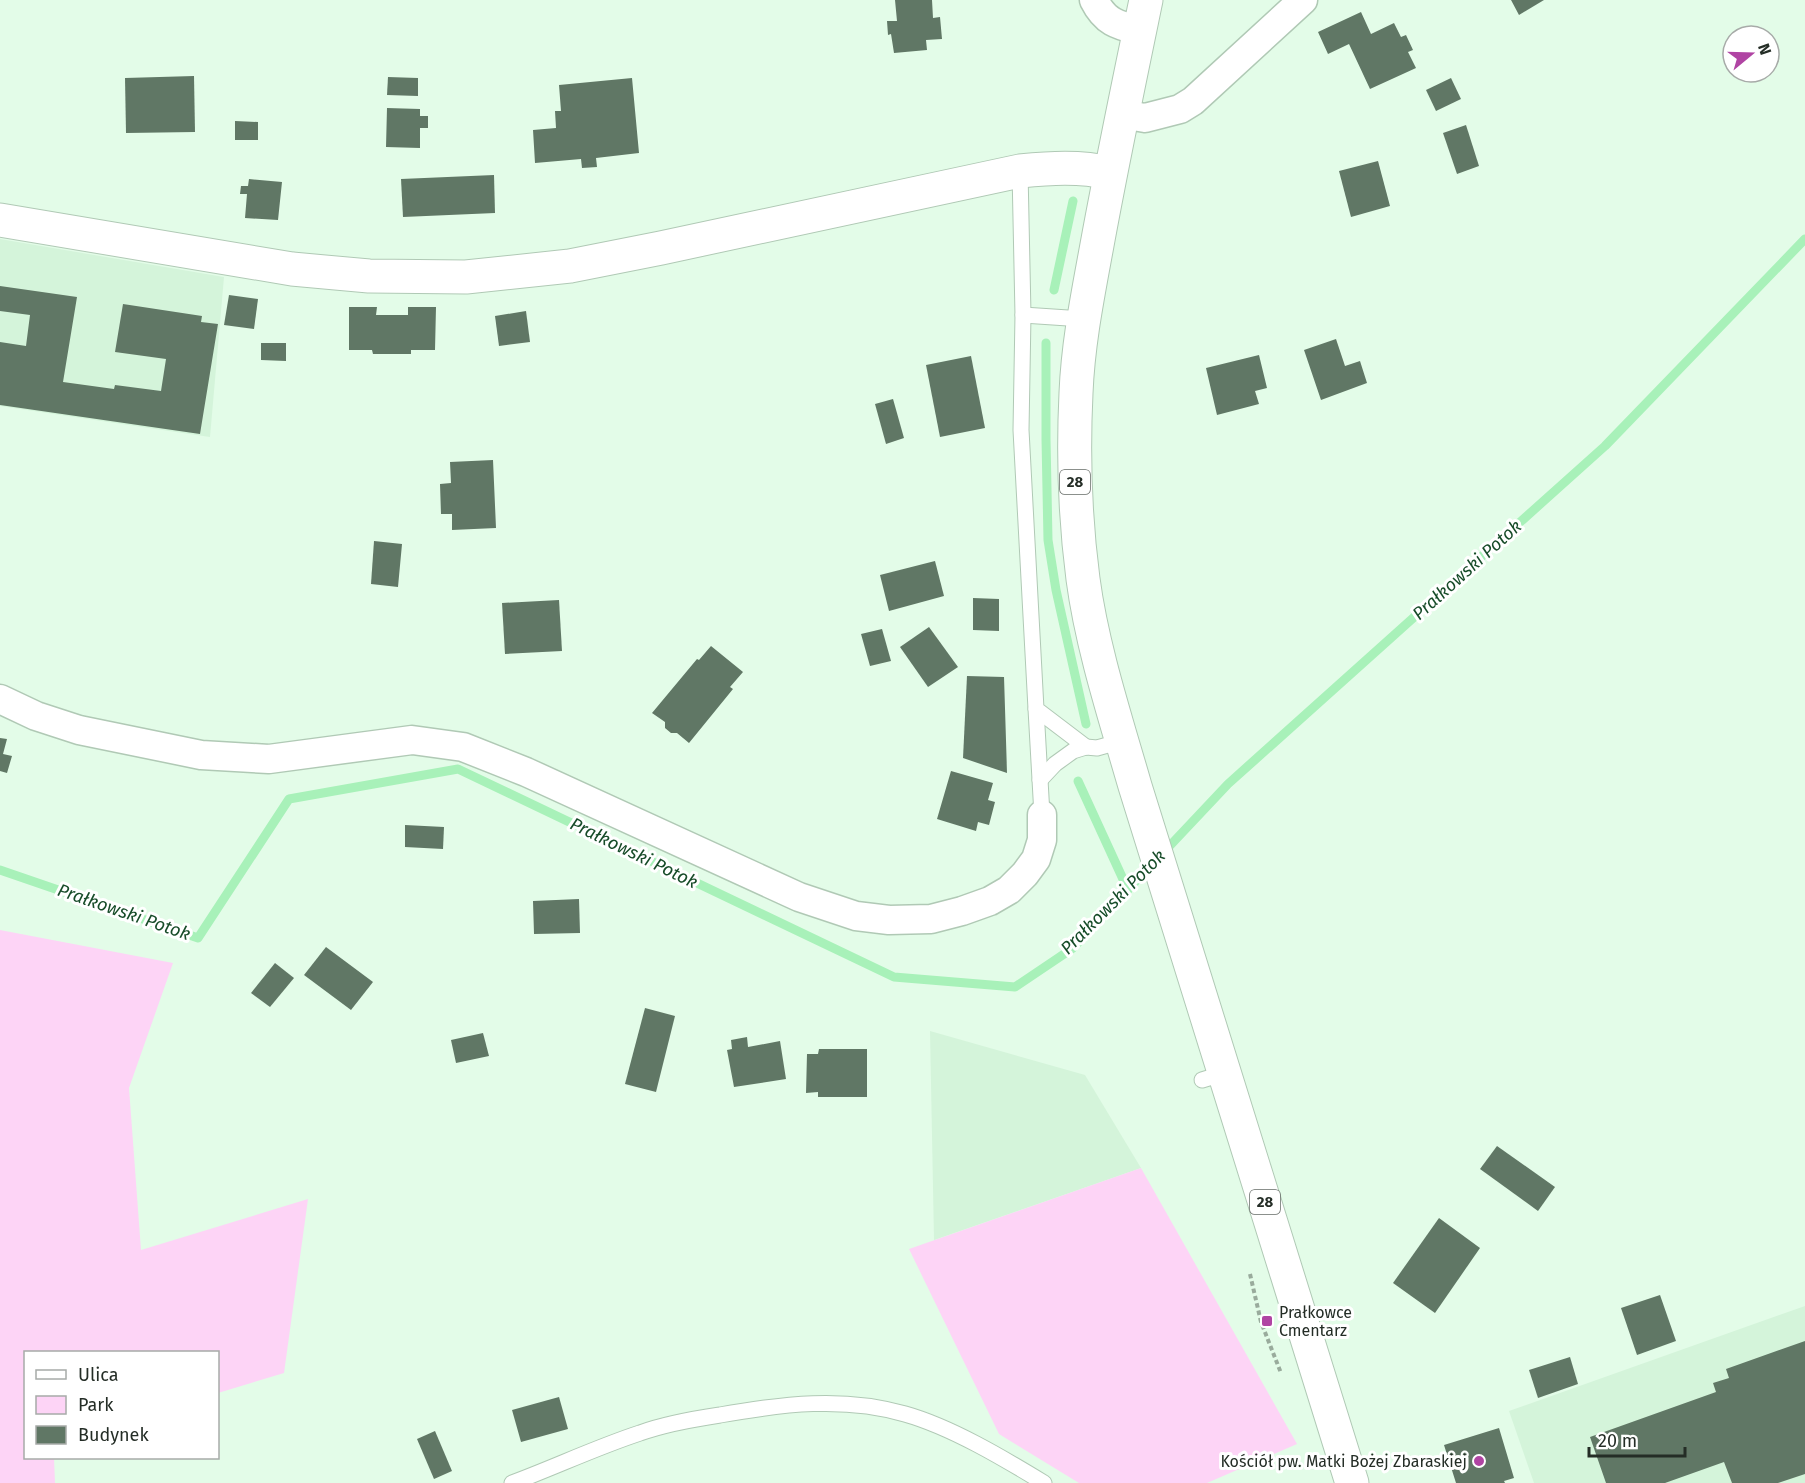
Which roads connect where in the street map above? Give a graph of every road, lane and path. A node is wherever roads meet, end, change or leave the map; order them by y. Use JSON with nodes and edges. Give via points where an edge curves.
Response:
{"nodes":[{"id":1,"x":1094,"y":0,"type":"edge"},
{"id":2,"x":1303,"y":0,"type":"edge"},
{"id":3,"x":1143,"y":15,"type":"edge"},
{"id":4,"x":1121,"y":114,"type":"junction"},
{"id":5,"x":1020,"y":171,"type":"junction"},
{"id":6,"x":1110,"y":173,"type":"junction"},
{"id":7,"x":0,"y":220,"type":"edge"},
{"id":8,"x":1023,"y":315,"type":"junction"},
{"id":9,"x":1083,"y":320,"type":"junction"},
{"id":10,"x":0,"y":699,"type":"edge"},
{"id":11,"x":1036,"y":709,"type":"junction"},
{"id":12,"x":1122,"y":741,"type":"junction"},
{"id":13,"x":1086,"y":747,"type":"junction"},
{"id":14,"x":1040,"y":780,"type":"junction"},
{"id":15,"x":1042,"y":815,"type":"joint"},
{"id":16,"x":520,"y":1482,"type":"edge"},
{"id":17,"x":1044,"y":1483,"type":"edge"},
{"id":18,"x":1352,"y":1483,"type":"edge"}],
"edges":[{"from":1,"to":3,"type":"street","via":[[1104,16],[1117,25]]},
{"from":2,"to":4,"type":"street","via":[[1193,101],[1180,109],[1145,118]]},
{"from":3,"to":4,"type":"main road","number":"28"},
{"from":4,"to":6,"type":"main road","number":"28"},
{"from":5,"to":6,"type":"main road","via":[[1070,168]]},
{"from":5,"to":7,"type":"main road","via":[[570,266],[466,277],[369,276],[292,269]]},
{"from":5,"to":8,"type":"lane"},
{"from":6,"to":9,"type":"main road","number":"28"},
{"from":8,"to":9,"type":"lane"},
{"from":8,"to":11,"type":"lane","via":[[1021,430]]},
{"from":9,"to":12,"type":"main road","number":"28","via":[[1076,392],[1075,477],[1083,581]]},
{"from":10,"to":15,"type":"street","via":[[79,730],[201,755],[269,759],[412,740],[463,747],[799,897],[856,916],[889,920],[931,919],[951,914],[1009,890],[1036,859],[1042,840]]},
{"from":11,"to":13,"type":"lane"},
{"from":11,"to":14,"type":"lane"},
{"from":12,"to":13,"type":"lane"},
{"from":12,"to":18,"type":"main road","number":"28","via":[[1179,922],[1213,1077]]},
{"from":13,"to":14,"type":"lane","via":[[1062,757]]},
{"from":14,"to":15,"type":"lane"},
{"from":16,"to":17,"type":"lane","via":[[624,1438],[663,1426],[751,1409],[846,1403],[928,1421]]}]}
